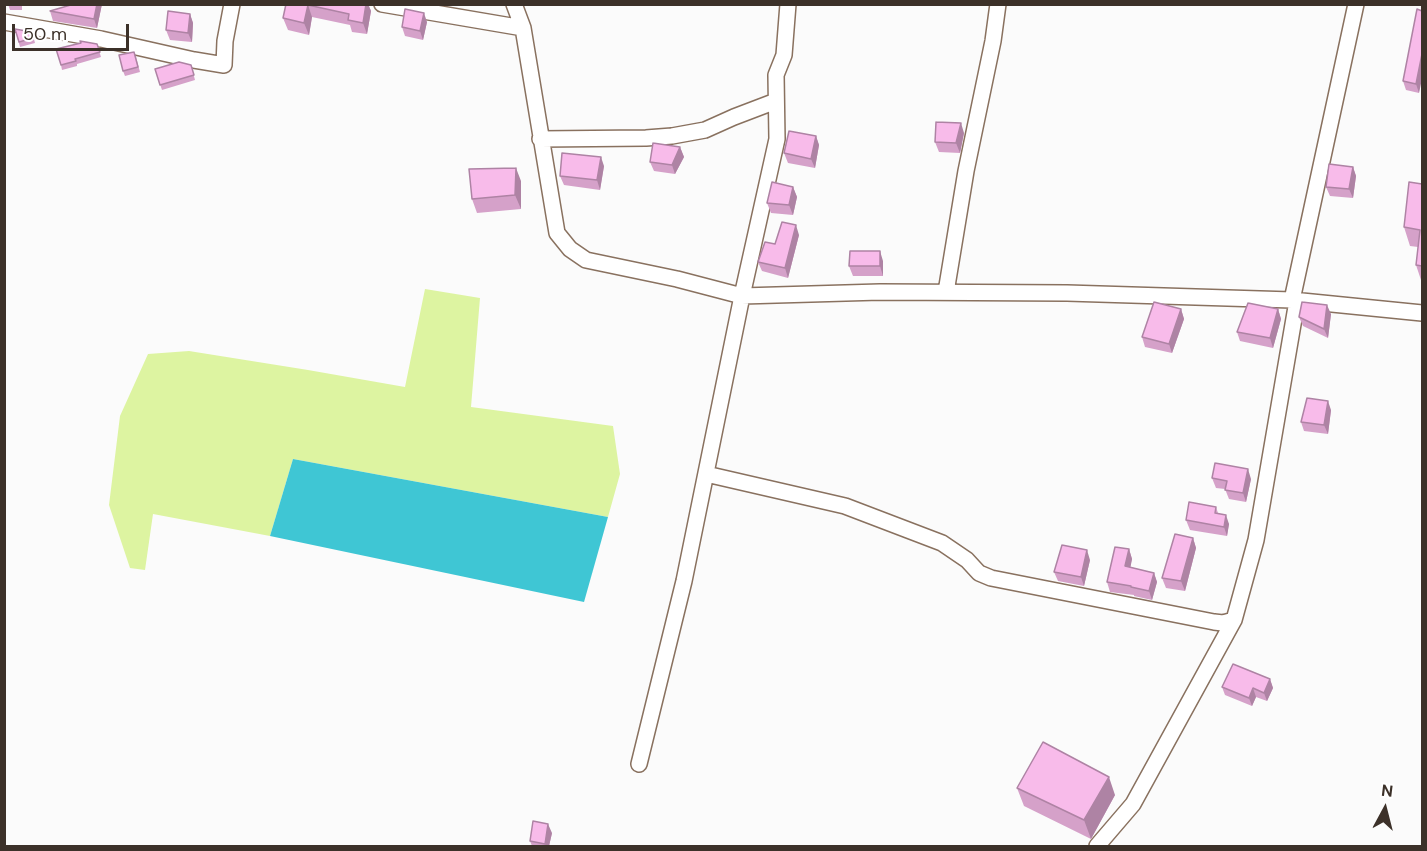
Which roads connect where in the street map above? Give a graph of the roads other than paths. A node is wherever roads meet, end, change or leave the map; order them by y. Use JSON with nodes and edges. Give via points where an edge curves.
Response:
{"nodes":[{"id":1,"x":232,"y":4,"type":"edge"},
{"id":2,"x":382,"y":4,"type":"edge"},
{"id":3,"x":514,"y":4,"type":"edge"},
{"id":4,"x":788,"y":4,"type":"edge"},
{"id":5,"x":998,"y":4,"type":"edge"},
{"id":6,"x":1356,"y":4,"type":"edge"},
{"id":7,"x":4,"y":22,"type":"edge"},
{"id":8,"x":523,"y":28,"type":"junction"},
{"id":9,"x":776,"y":101,"type":"junction"},
{"id":10,"x":540,"y":139,"type":"junction"},
{"id":11,"x":946,"y":292,"type":"junction"},
{"id":12,"x":742,"y":296,"type":"junction"},
{"id":13,"x":1295,"y":301,"type":"junction"},
{"id":14,"x":1422,"y":314,"type":"edge"},
{"id":15,"x":706,"y":474,"type":"junction"},
{"id":16,"x":1234,"y":620,"type":"junction"},
{"id":17,"x":639,"y":764,"type":"dead end"},
{"id":18,"x":1097,"y":846,"type":"edge"}],
"edges":[{"from":1,"to":7,"type":"street","via":[[224,65]]},
{"from":2,"to":8,"type":"street"},
{"from":3,"to":8,"type":"street"},
{"from":4,"to":9,"type":"street","via":[[784,55],[776,75]]},
{"from":5,"to":11,"type":"street"},
{"from":6,"to":13,"type":"street"},
{"from":8,"to":10,"type":"street"},
{"from":9,"to":10,"type":"street","via":[[705,130],[672,136]]},
{"from":9,"to":12,"type":"street","via":[[777,139]]},
{"from":10,"to":12,"type":"street","via":[[557,233],[570,249],[586,260]]},
{"from":11,"to":12,"type":"street"},
{"from":11,"to":13,"type":"street"},
{"from":12,"to":15,"type":"street"},
{"from":13,"to":14,"type":"street"},
{"from":13,"to":16,"type":"street","via":[[1256,540]]},
{"from":15,"to":16,"type":"street","via":[[845,506],[942,543],[990,578],[1223,623]]},
{"from":15,"to":17,"type":"street"},
{"from":16,"to":18,"type":"street","via":[[1133,804]]}]}
